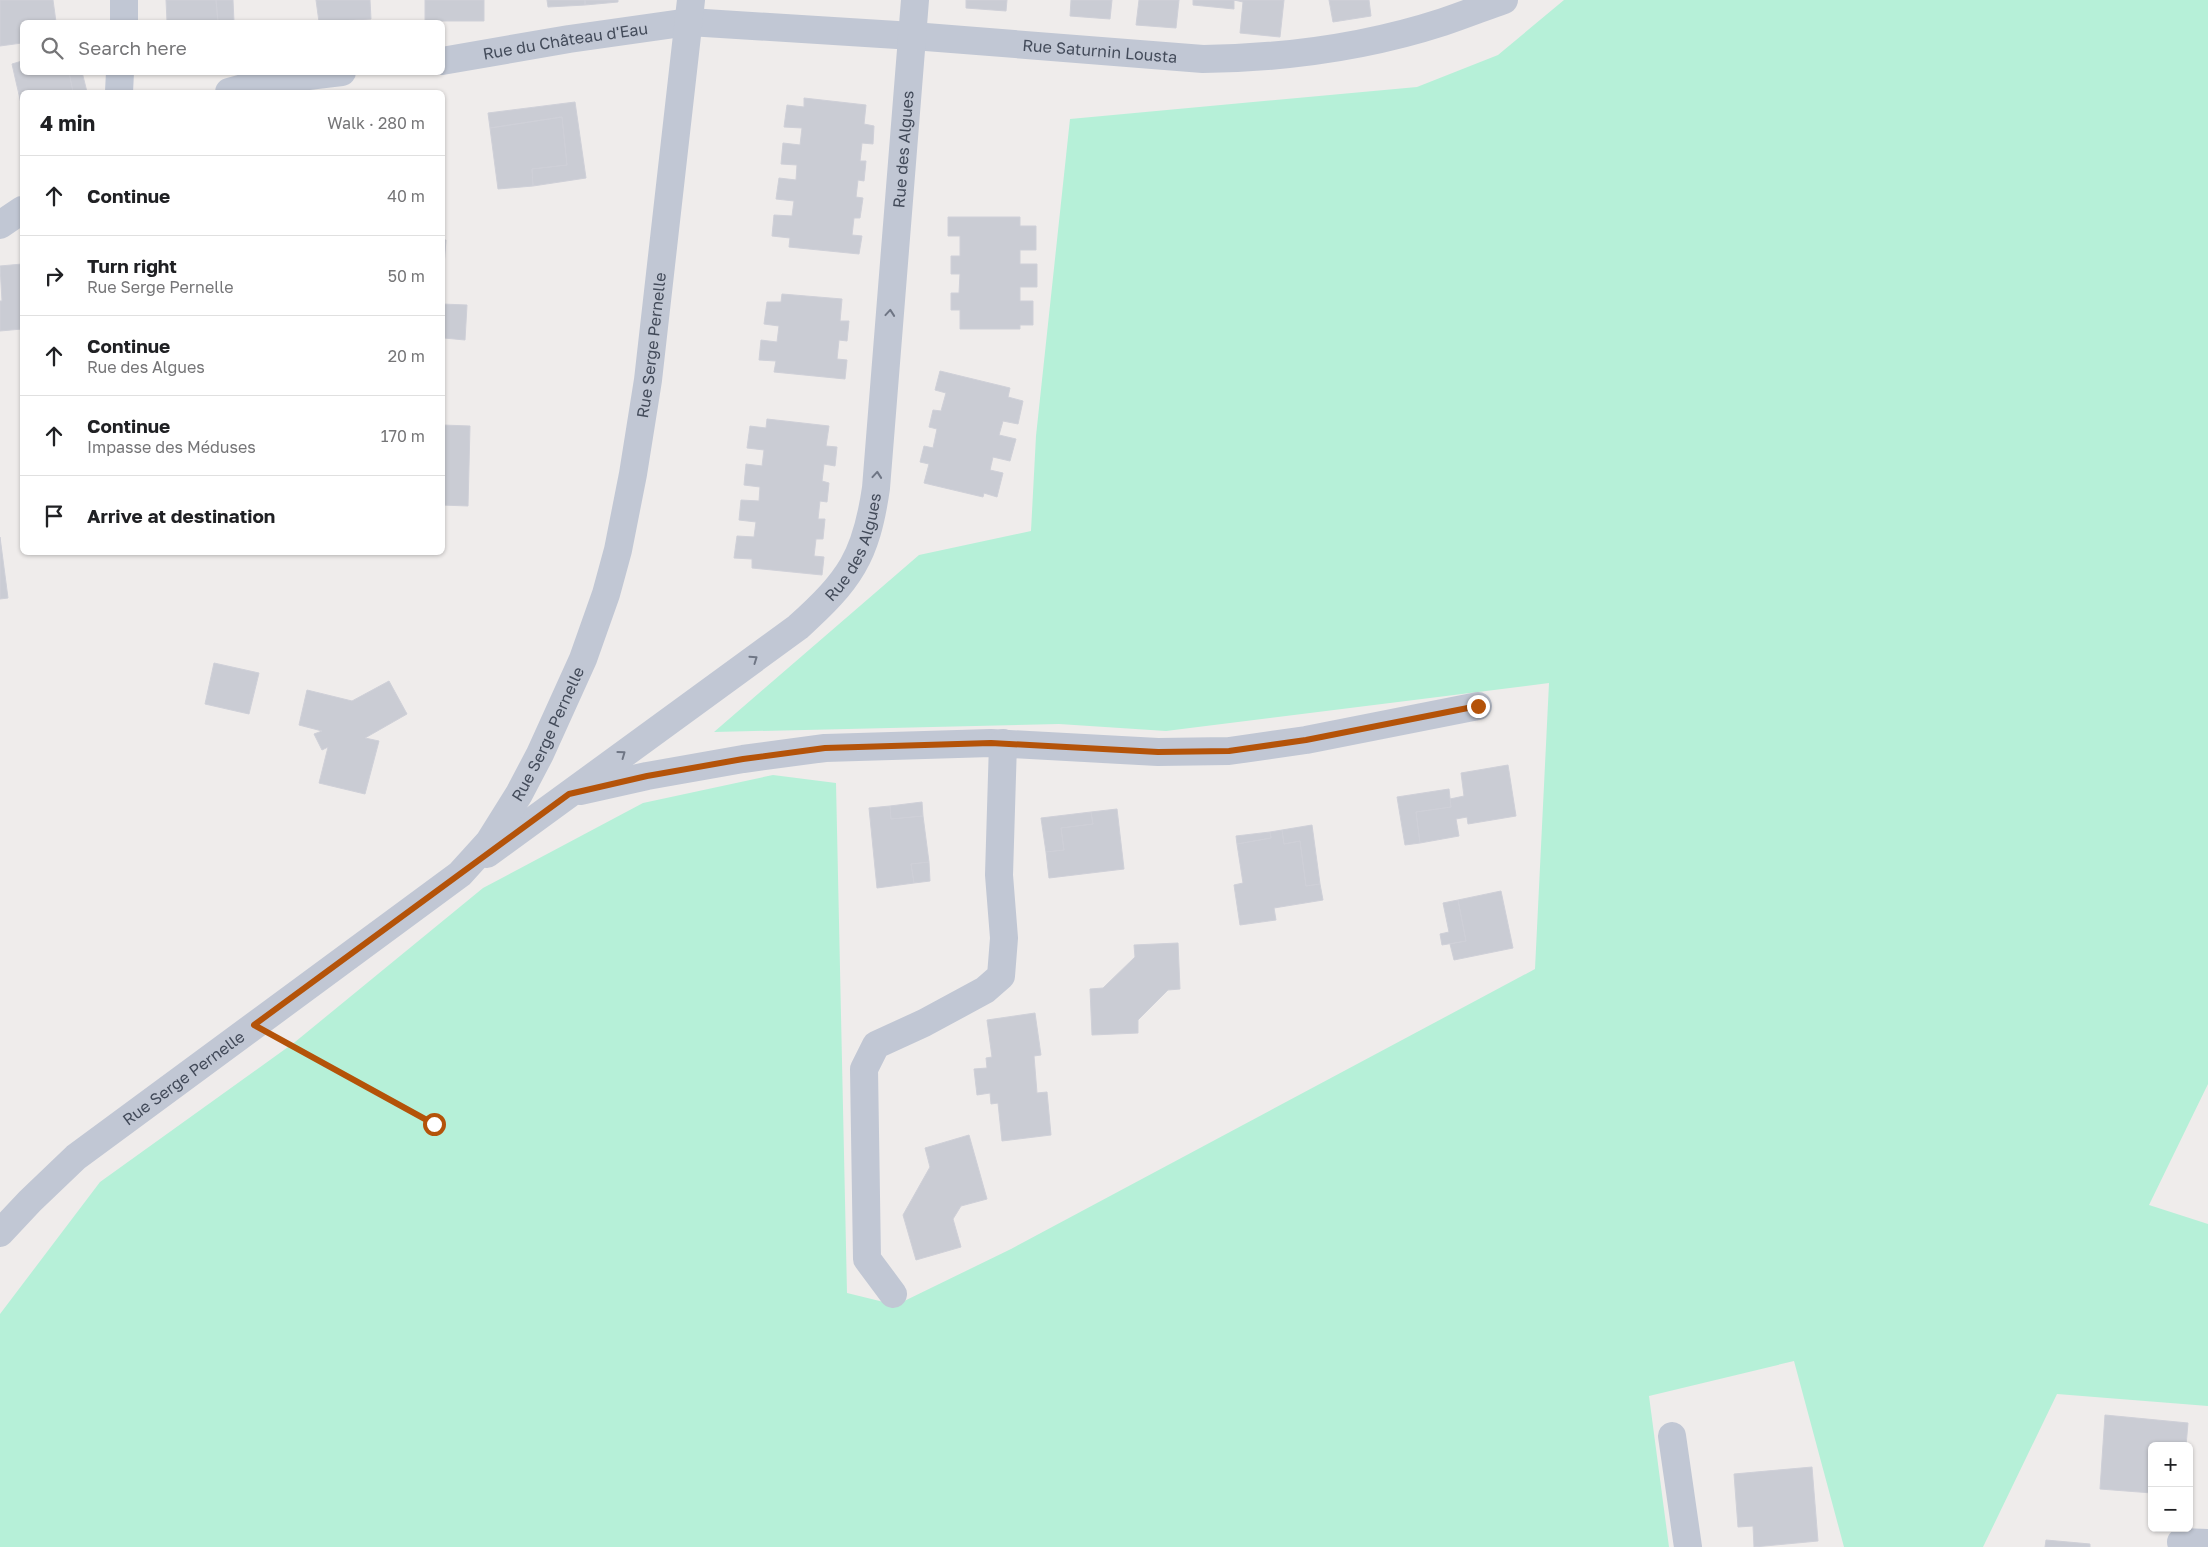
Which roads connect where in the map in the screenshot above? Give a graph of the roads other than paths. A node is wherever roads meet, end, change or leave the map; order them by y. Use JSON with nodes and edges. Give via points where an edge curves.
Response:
{"nodes":[{"id":1,"x":124,"y":0,"type":"edge"},
{"id":2,"x":915,"y":0,"type":"edge"},
{"id":3,"x":1504,"y":0,"type":"edge"},
{"id":4,"x":690,"y":11,"type":"edge"},
{"id":5,"x":124,"y":20,"type":"edge"},
{"id":6,"x":913,"y":36,"type":"junction"},
{"id":7,"x":445,"y":61,"type":"edge"},
{"id":8,"x":120,"y":75,"type":"edge"},
{"id":9,"x":316,"y":75,"type":"edge"},
{"id":10,"x":119,"y":90,"type":"edge"},
{"id":11,"x":236,"y":90,"type":"edge"},
{"id":12,"x":20,"y":211,"type":"edge"},
{"id":13,"x":0,"y":225,"type":"edge"},
{"id":14,"x":1478,"y":706,"type":"dead end"},
{"id":15,"x":1003,"y":743,"type":"junction"},
{"id":16,"x":569,"y":794,"type":"junction"},
{"id":17,"x":460,"y":874,"type":"junction"},
{"id":18,"x":0,"y":1233,"type":"edge"},
{"id":19,"x":893,"y":1294,"type":"dead end"},
{"id":20,"x":1672,"y":1436,"type":"dead end"},
{"id":21,"x":2181,"y":1542,"type":"dead end"},
{"id":22,"x":2208,"y":1543,"type":"edge"},
{"id":23,"x":1688,"y":1547,"type":"edge"}],
"edges":[{"from":1,"to":5,"type":"street"},
{"from":2,"to":6,"type":"street","name":"Rue des Algues"},
{"from":3,"to":6,"type":"street","name":"Rue Saturnin Lousta","via":[[1442,22],[1386,36],[1302,53],[1248,58],[1203,59]]},
{"from":4,"to":6,"type":"street","name":"Rue Saturnin Lousta"},
{"from":4,"to":7,"type":"street","name":"Rue du Château d'Eau","via":[[569,40]]},
{"from":4,"to":17,"type":"street","name":"Rue Serge Pernelle","via":[[648,380],[633,474],[611,577],[583,659],[540,754],[489,842]]},
{"from":16,"to":6,"type":"street","name":"Rue des Algues","one_way":true,"via":[[798,627],[846,578],[862,550],[871,524],[876,488]]},
{"from":8,"to":10,"type":"street"},
{"from":9,"to":11,"type":"street"},
{"from":12,"to":13,"type":"street"},
{"from":14,"to":15,"type":"street","via":[[1306,740],[1229,751],[1158,752]]},
{"from":15,"to":16,"type":"street","via":[[825,748],[647,776]]},
{"from":15,"to":19,"type":"street","via":[[999,875],[1004,938],[1001,976],[985,990],[876,1045],[864,1069],[867,1259]]},
{"from":16,"to":17,"type":"street","name":"Rue des Algues"},
{"from":17,"to":18,"type":"street","name":"Rue Serge Pernelle","via":[[76,1157]]},
{"from":20,"to":23,"type":"street"},
{"from":21,"to":22,"type":"street"}]}
